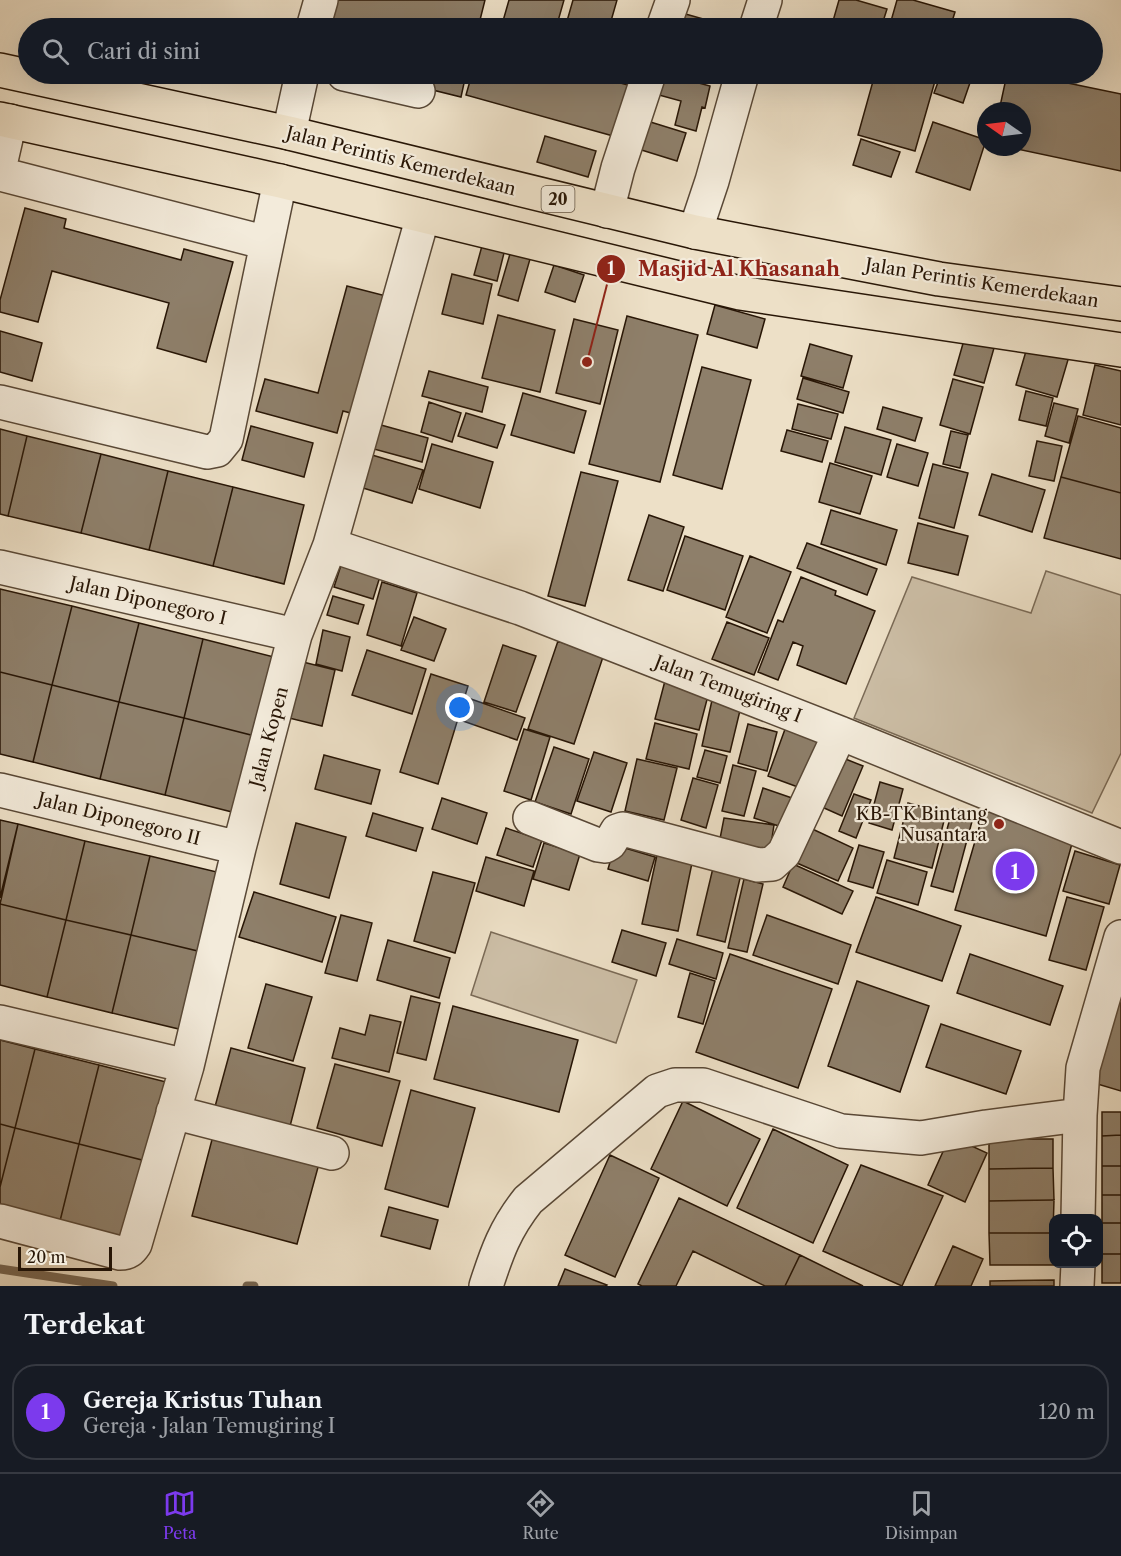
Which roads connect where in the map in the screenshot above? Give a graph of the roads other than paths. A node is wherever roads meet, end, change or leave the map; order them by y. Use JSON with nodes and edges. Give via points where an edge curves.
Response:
{"nodes":[{"id":1,"x":321,"y":0,"type":"edge"},
{"id":2,"x":673,"y":0,"type":"edge"},
{"id":3,"x":765,"y":0,"type":"edge"},
{"id":4,"x":316,"y":18,"type":"edge"},
{"id":5,"x":667,"y":18,"type":"edge"},
{"id":6,"x":759,"y":18,"type":"edge"},
{"id":7,"x":0,"y":70,"type":"edge"},
{"id":8,"x":18,"y":74,"type":"edge"},
{"id":9,"x":63,"y":84,"type":"edge"},
{"id":10,"x":300,"y":84,"type":"edge"},
{"id":11,"x":388,"y":84,"type":"edge"},
{"id":12,"x":646,"y":84,"type":"edge"},
{"id":13,"x":739,"y":84,"type":"edge"},
{"id":14,"x":418,"y":91,"type":"dead end"},
{"id":15,"x":5,"y":120,"type":"edge"},
{"id":16,"x":290,"y":134,"type":"junction"},
{"id":17,"x":0,"y":165,"type":"edge"},
{"id":18,"x":0,"y":174,"type":"edge"},
{"id":19,"x":280,"y":181,"type":"junction"},
{"id":20,"x":607,"y":210,"type":"junction"},
{"id":21,"x":423,"y":216,"type":"junction"},
{"id":22,"x":695,"y":232,"type":"junction"},
{"id":23,"x":267,"y":243,"type":"junction"},
{"id":24,"x":1121,"y":304,"type":"edge"},
{"id":25,"x":1121,"y":350,"type":"edge"},
{"id":26,"x":0,"y":402,"type":"edge"},
{"id":27,"x":330,"y":545,"type":"junction"},
{"id":28,"x":0,"y":567,"type":"edge"},
{"id":29,"x":295,"y":635,"type":"junction"},
{"id":30,"x":840,"y":733,"type":"junction"},
{"id":31,"x":0,"y":790,"type":"edge"},
{"id":32,"x":530,"y":818,"type":"dead end"},
{"id":33,"x":1121,"y":847,"type":"edge"},
{"id":34,"x":238,"y":848,"type":"junction"},
{"id":35,"x":1121,"y":936,"type":"edge"},
{"id":36,"x":0,"y":1022,"type":"edge"},
{"id":37,"x":187,"y":1066,"type":"junction"},
{"id":38,"x":173,"y":1112,"type":"junction"},
{"id":39,"x":1080,"y":1115,"type":"junction"},
{"id":40,"x":332,"y":1153,"type":"dead end"},
{"id":41,"x":1078,"y":1214,"type":"edge"},
{"id":42,"x":0,"y":1221,"type":"edge"},
{"id":43,"x":1078,"y":1268,"type":"edge"},
{"id":44,"x":486,"y":1286,"type":"edge"},
{"id":45,"x":1077,"y":1286,"type":"edge"}],
"edges":[{"from":1,"to":4,"type":"street"},
{"from":2,"to":5,"type":"street"},
{"from":3,"to":6,"type":"street"},
{"from":7,"to":8,"type":"highway","name":"Jalan Perintis Kemerdekaan","number":"20"},
{"from":9,"to":16,"type":"highway","name":"Jalan Perintis Kemerdekaan","number":"20"},
{"from":10,"to":16,"type":"street"},
{"from":11,"to":14,"type":"street"},
{"from":12,"to":20,"type":"street"},
{"from":13,"to":22,"type":"street"},
{"from":15,"to":17,"type":"street"},
{"from":15,"to":19,"type":"highway"},
{"from":16,"to":19,"type":"highway"},
{"from":16,"to":20,"type":"highway","name":"Jalan Perintis Kemerdekaan","number":"20"},
{"from":18,"to":23,"type":"street"},
{"from":19,"to":21,"type":"highway"},
{"from":19,"to":23,"type":"street"},
{"from":20,"to":22,"type":"highway","name":"Jalan Perintis Kemerdekaan","number":"20"},
{"from":21,"to":25,"type":"highway","via":[[740,293]]},
{"from":21,"to":27,"type":"street","name":"Jalan Kopen"},
{"from":22,"to":24,"type":"highway","name":"Jalan Perintis Kemerdekaan","number":"20","via":[[939,279]]},
{"from":23,"to":26,"type":"street","via":[[226,439],[217,450],[207,452]]},
{"from":27,"to":29,"type":"street","name":"Jalan Kopen"},
{"from":27,"to":30,"type":"street","name":"Jalan Temugiring I","via":[[520,608]]},
{"from":28,"to":29,"type":"street","name":"Jalan Diponegoro I"},
{"from":29,"to":34,"type":"street","name":"Jalan Kopen"},
{"from":30,"to":32,"type":"street","via":[[784,853],[772,864],[758,865],[623,830],[616,831],[605,846]]},
{"from":30,"to":33,"type":"street","name":"Jalan Temugiring I"},
{"from":31,"to":34,"type":"street","name":"Jalan Diponegoro II"},
{"from":34,"to":37,"type":"street","name":"Jalan Kopen"},
{"from":35,"to":39,"type":"street","via":[[1083,1068]]},
{"from":36,"to":37,"type":"street"},
{"from":37,"to":38,"type":"street","name":"Jalan Kopen"},
{"from":38,"to":40,"type":"street"},
{"from":38,"to":42,"type":"street","name":"Jalan Kopen","via":[[131,1250],[120,1253]]},
{"from":39,"to":41,"type":"street"},
{"from":39,"to":44,"type":"street","via":[[921,1138],[841,1131],[703,1085],[675,1085],[657,1091],[528,1200],[501,1242]]},
{"from":43,"to":45,"type":"street"}]}
